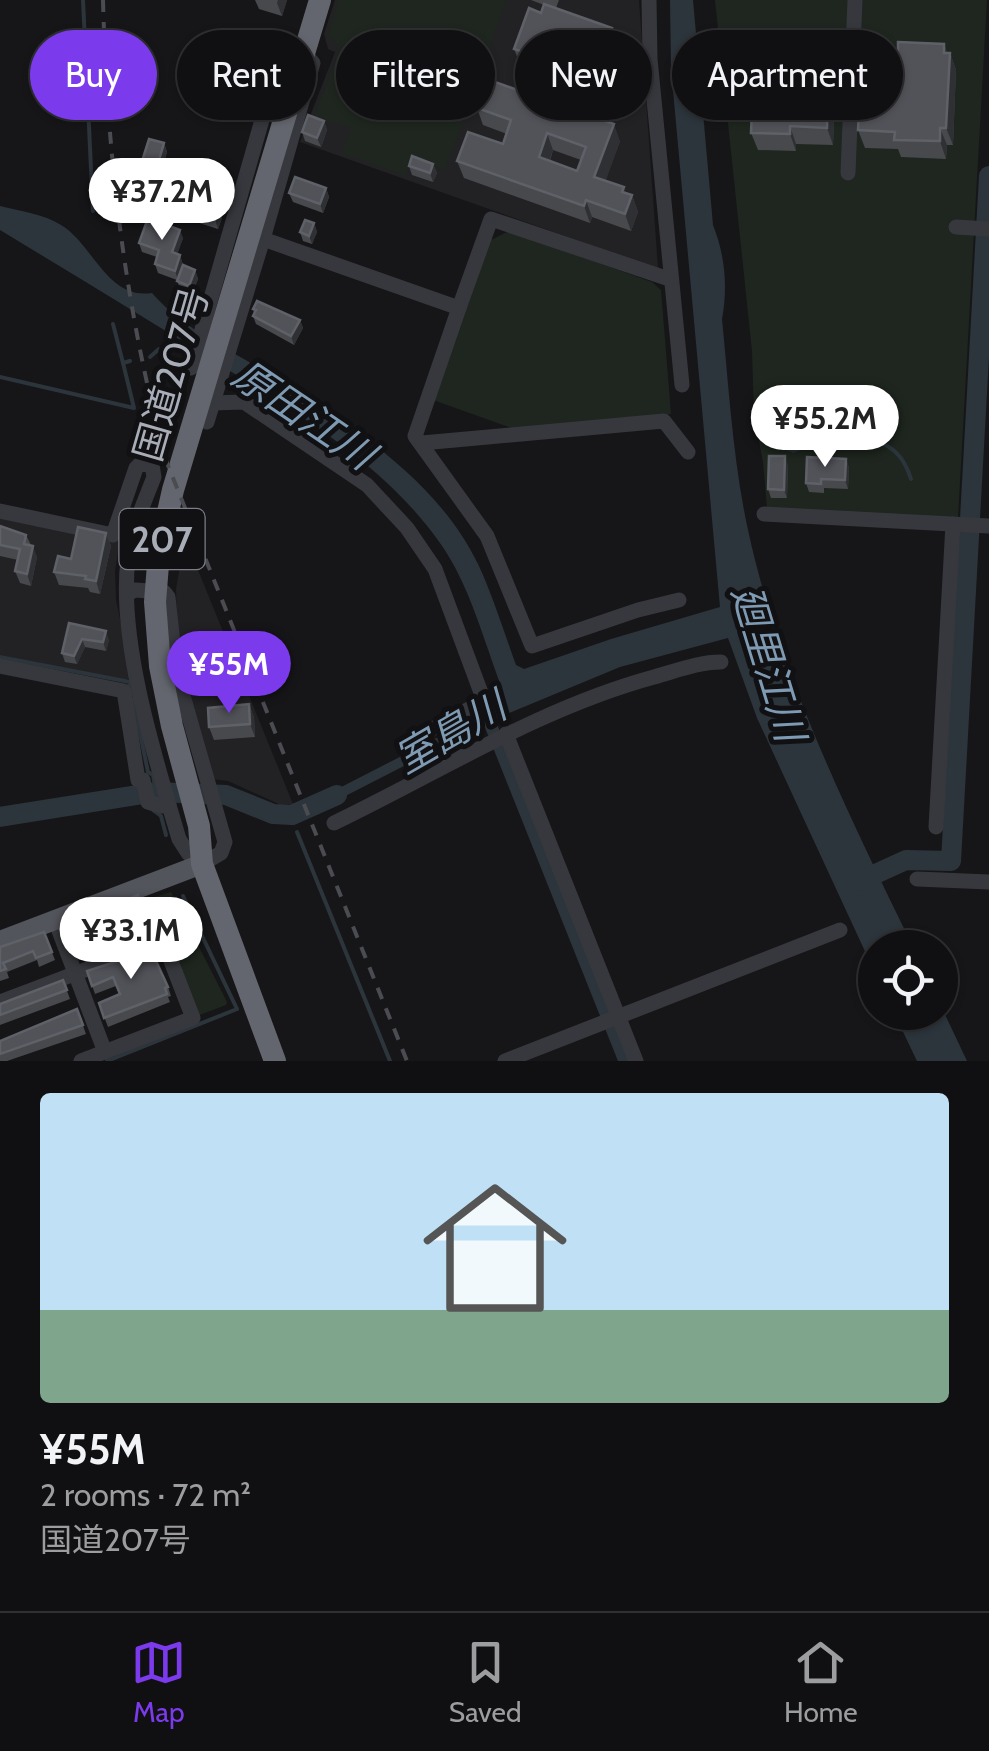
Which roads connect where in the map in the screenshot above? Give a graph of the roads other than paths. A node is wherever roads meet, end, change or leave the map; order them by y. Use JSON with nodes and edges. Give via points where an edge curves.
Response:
{"nodes":[{"id":1,"x":320,"y":0,"type":"edge"},
{"id":2,"x":649,"y":0,"type":"edge"},
{"id":3,"x":856,"y":0,"type":"edge"},
{"id":4,"x":310,"y":30,"type":"edge"},
{"id":5,"x":262,"y":120,"type":"edge"},
{"id":6,"x":283,"y":120,"type":"edge"},
{"id":7,"x":296,"y":120,"type":"edge"},
{"id":8,"x":848,"y":173,"type":"dead end"},
{"id":9,"x":956,"y":227,"type":"dead end"},
{"id":10,"x":984,"y":229,"type":"edge"},
{"id":11,"x":262,"y":239,"type":"junction"},
{"id":12,"x":669,"y":280,"type":"junction"},
{"id":13,"x":459,"y":308,"type":"junction"},
{"id":14,"x":191,"y":368,"type":"dead end"},
{"id":15,"x":682,"y":385,"type":"dead end"},
{"id":16,"x":212,"y":403,"type":"junction"},
{"id":17,"x":206,"y":422,"type":"dead end"},
{"id":18,"x":422,"y":443,"type":"junction"},
{"id":19,"x":688,"y":452,"type":"dead end"},
{"id":20,"x":0,"y":512,"type":"edge"},
{"id":21,"x":764,"y":514,"type":"dead end"},
{"id":22,"x":971,"y":525,"type":"edge"},
{"id":23,"x":129,"y":593,"type":"junction"},
{"id":24,"x":679,"y":600,"type":"dead end"},
{"id":25,"x":721,"y":662,"type":"dead end"},
{"id":26,"x":0,"y":666,"type":"edge"},
{"id":27,"x":438,"y":726,"type":"junction"},
{"id":28,"x":495,"y":735,"type":"junction"},
{"id":29,"x":414,"y":739,"type":"dead end"},
{"id":30,"x":453,"y":752,"type":"junction"},
{"id":31,"x":429,"y":764,"type":"dead end"},
{"id":32,"x":169,"y":804,"type":"junction"},
{"id":33,"x":334,"y":823,"type":"dead end"},
{"id":34,"x":936,"y":827,"type":"dead end"},
{"id":35,"x":202,"y":864,"type":"junction"},
{"id":36,"x":917,"y":879,"type":"dead end"},
{"id":37,"x":989,"y":882,"type":"edge"},
{"id":38,"x":54,"y":920,"type":"junction"},
{"id":39,"x":840,"y":930,"type":"dead end"},
{"id":40,"x":0,"y":941,"type":"edge"},
{"id":41,"x":75,"y":974,"type":"junction"},
{"id":42,"x":0,"y":1002,"type":"edge"},
{"id":43,"x":618,"y":1016,"type":"junction"},
{"id":44,"x":105,"y":1052,"type":"junction"},
{"id":45,"x":82,"y":1061,"type":"edge"},
{"id":46,"x":275,"y":1061,"type":"edge"},
{"id":47,"x":505,"y":1061,"type":"edge"},
{"id":48,"x":636,"y":1061,"type":"edge"}],
"edges":[{"from":1,"to":4,"type":"highway","name":"国道207号","number":"207"},
{"from":2,"to":12,"type":"street"},
{"from":3,"to":8,"type":"street"},
{"from":5,"to":14,"type":"street"},
{"from":6,"to":35,"type":"highway","name":"国道207号","number":"207","via":[[160,552],[160,666]]},
{"from":7,"to":11,"type":"street"},
{"from":9,"to":10,"type":"street"},
{"from":11,"to":13,"type":"street"},
{"from":11,"to":16,"type":"street"},
{"from":12,"to":13,"type":"street","via":[[490,218]]},
{"from":12,"to":15,"type":"street"},
{"from":13,"to":18,"type":"street","via":[[417,426]]},
{"from":16,"to":17,"type":"street"},
{"from":16,"to":27,"type":"street","via":[[244,402],[367,485],[407,528],[435,569],[482,698]]},
{"from":18,"to":19,"type":"street","via":[[664,420]]},
{"from":18,"to":24,"type":"street","via":[[487,536],[532,646]]},
{"from":20,"to":23,"type":"street","via":[[113,535],[136,468],[152,465],[154,477],[128,555]]},
{"from":21,"to":22,"type":"street"},
{"from":22,"to":34,"type":"street"},
{"from":23,"to":32,"type":"street","via":[[136,672]]},
{"from":23,"to":35,"type":"street","via":[[168,597],[176,671],[225,842],[221,853]]},
{"from":25,"to":28,"type":"street","via":[[630,684]]},
{"from":26,"to":32,"type":"street","via":[[124,691],[138,780],[148,802]]},
{"from":27,"to":29,"type":"street"},
{"from":27,"to":30,"type":"street"},
{"from":28,"to":30,"type":"street"},
{"from":28,"to":33,"type":"street"},
{"from":28,"to":43,"type":"street"},
{"from":30,"to":31,"type":"street"},
{"from":32,"to":35,"type":"street","via":[[179,839]]},
{"from":35,"to":38,"type":"main road"},
{"from":35,"to":46,"type":"highway","name":"国道207号","number":"207"},
{"from":36,"to":37,"type":"street"},
{"from":38,"to":40,"type":"main road"},
{"from":38,"to":41,"type":"street"},
{"from":39,"to":43,"type":"street"},
{"from":41,"to":42,"type":"street"},
{"from":41,"to":44,"type":"street"},
{"from":41,"to":44,"type":"street","via":[[164,943],[192,1018]]},
{"from":43,"to":47,"type":"street"},
{"from":43,"to":48,"type":"street"},
{"from":44,"to":45,"type":"street"}]}
